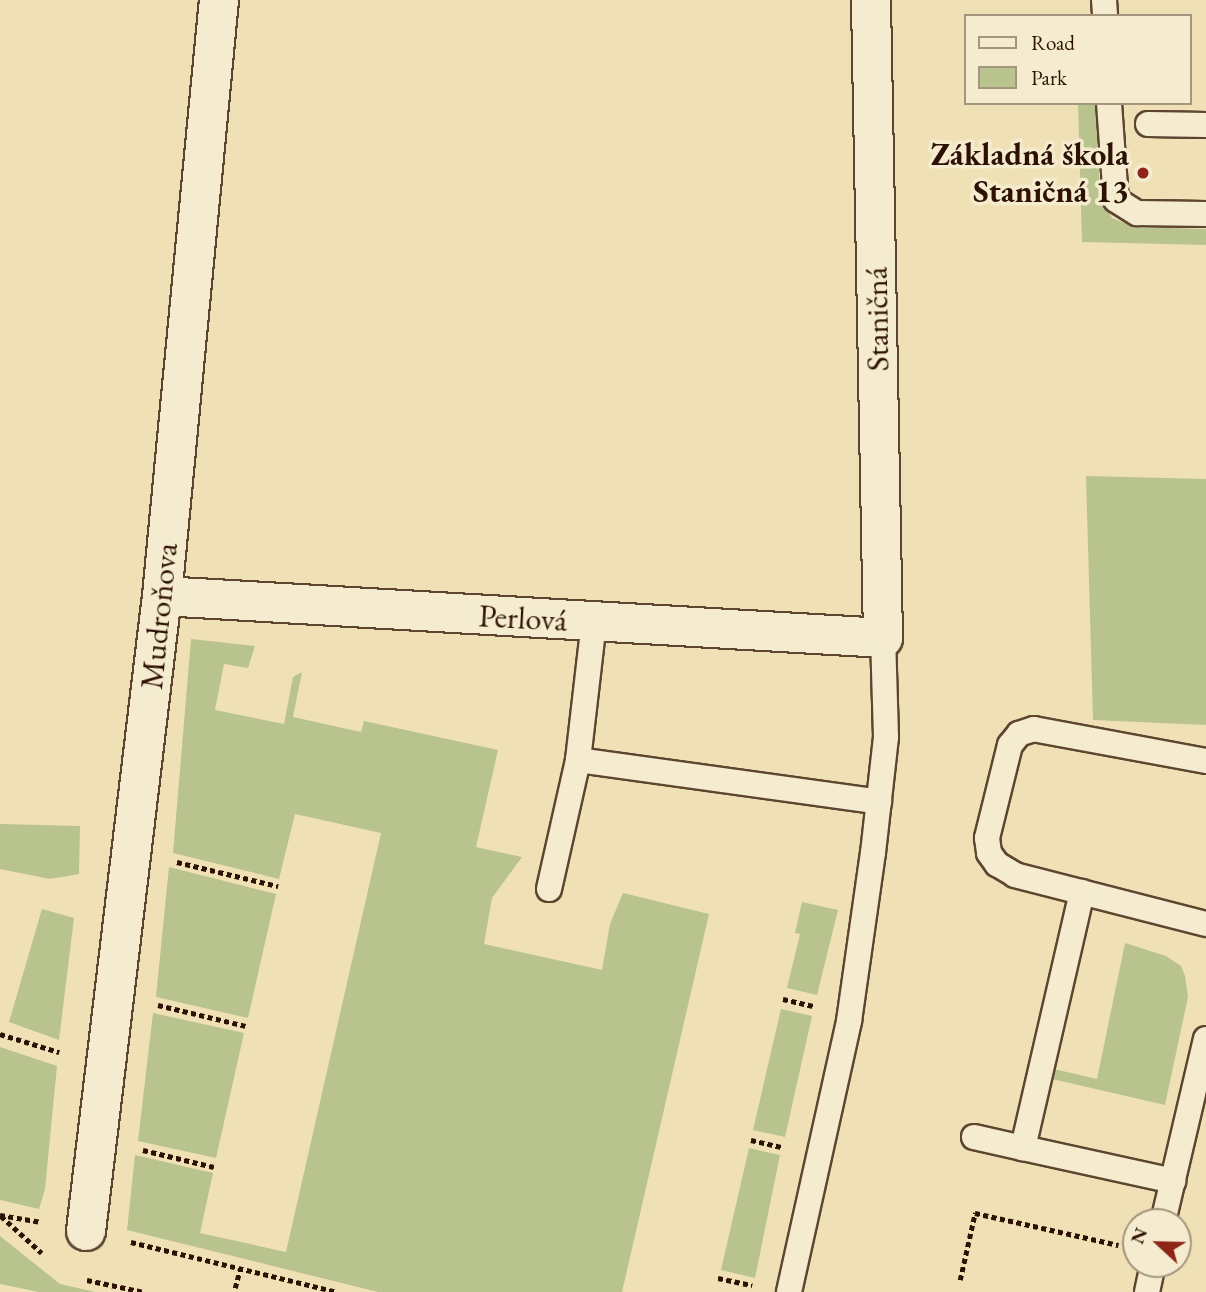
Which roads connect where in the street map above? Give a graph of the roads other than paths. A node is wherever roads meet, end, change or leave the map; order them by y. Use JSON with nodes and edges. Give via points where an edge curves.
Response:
{"nodes":[{"id":1,"x":219,"y":0,"type":"edge"},
{"id":2,"x":871,"y":0,"type":"edge"},
{"id":3,"x":1109,"y":105,"type":"edge"},
{"id":4,"x":1148,"y":124,"type":"dead end"},
{"id":5,"x":1206,"y":125,"type":"edge"},
{"id":6,"x":1206,"y":214,"type":"edge"},
{"id":7,"x":162,"y":596,"type":"junction"},
{"id":8,"x":594,"y":622,"type":"junction"},
{"id":9,"x":883,"y":638,"type":"junction"},
{"id":10,"x":578,"y":760,"type":"junction"},
{"id":11,"x":1206,"y":761,"type":"edge"},
{"id":12,"x":879,"y":802,"type":"junction"},
{"id":13,"x":550,"y":889,"type":"dead end"},
{"id":14,"x":1082,"y":892,"type":"junction"},
{"id":15,"x":1206,"y":924,"type":"edge"},
{"id":16,"x":1206,"y":1039,"type":"edge"},
{"id":17,"x":974,"y":1137,"type":"dead end"},
{"id":18,"x":1023,"y":1149,"type":"junction"},
{"id":19,"x":1173,"y":1181,"type":"junction"},
{"id":20,"x":1166,"y":1208,"type":"edge"},
{"id":21,"x":86,"y":1231,"type":"road end"},
{"id":22,"x":789,"y":1292,"type":"edge"}],
"edges":[{"from":1,"to":7,"type":"street","name":"Mudroňova"},
{"from":2,"to":9,"type":"street","name":"Staničná"},
{"from":3,"to":6,"type":"lane","via":[[1116,200],[1137,213]]},
{"from":4,"to":5,"type":"lane"},
{"from":7,"to":8,"type":"street","name":"Perlová"},
{"from":7,"to":21,"type":"street","name":"Mudroňova"},
{"from":8,"to":9,"type":"street","name":"Perlová"},
{"from":8,"to":10,"type":"lane"},
{"from":9,"to":12,"type":"lane","via":[[886,737]]},
{"from":10,"to":12,"type":"lane"},
{"from":10,"to":13,"type":"lane"},
{"from":11,"to":14,"type":"lane","via":[[1034,729],[1019,734],[1010,746],[987,838],[989,853],[1016,875]]},
{"from":12,"to":22,"type":"lane","via":[[849,1021]]},
{"from":14,"to":15,"type":"lane"},
{"from":14,"to":18,"type":"lane"},
{"from":16,"to":19,"type":"lane"},
{"from":17,"to":18,"type":"lane"},
{"from":18,"to":19,"type":"lane"},
{"from":19,"to":20,"type":"lane"}]}
